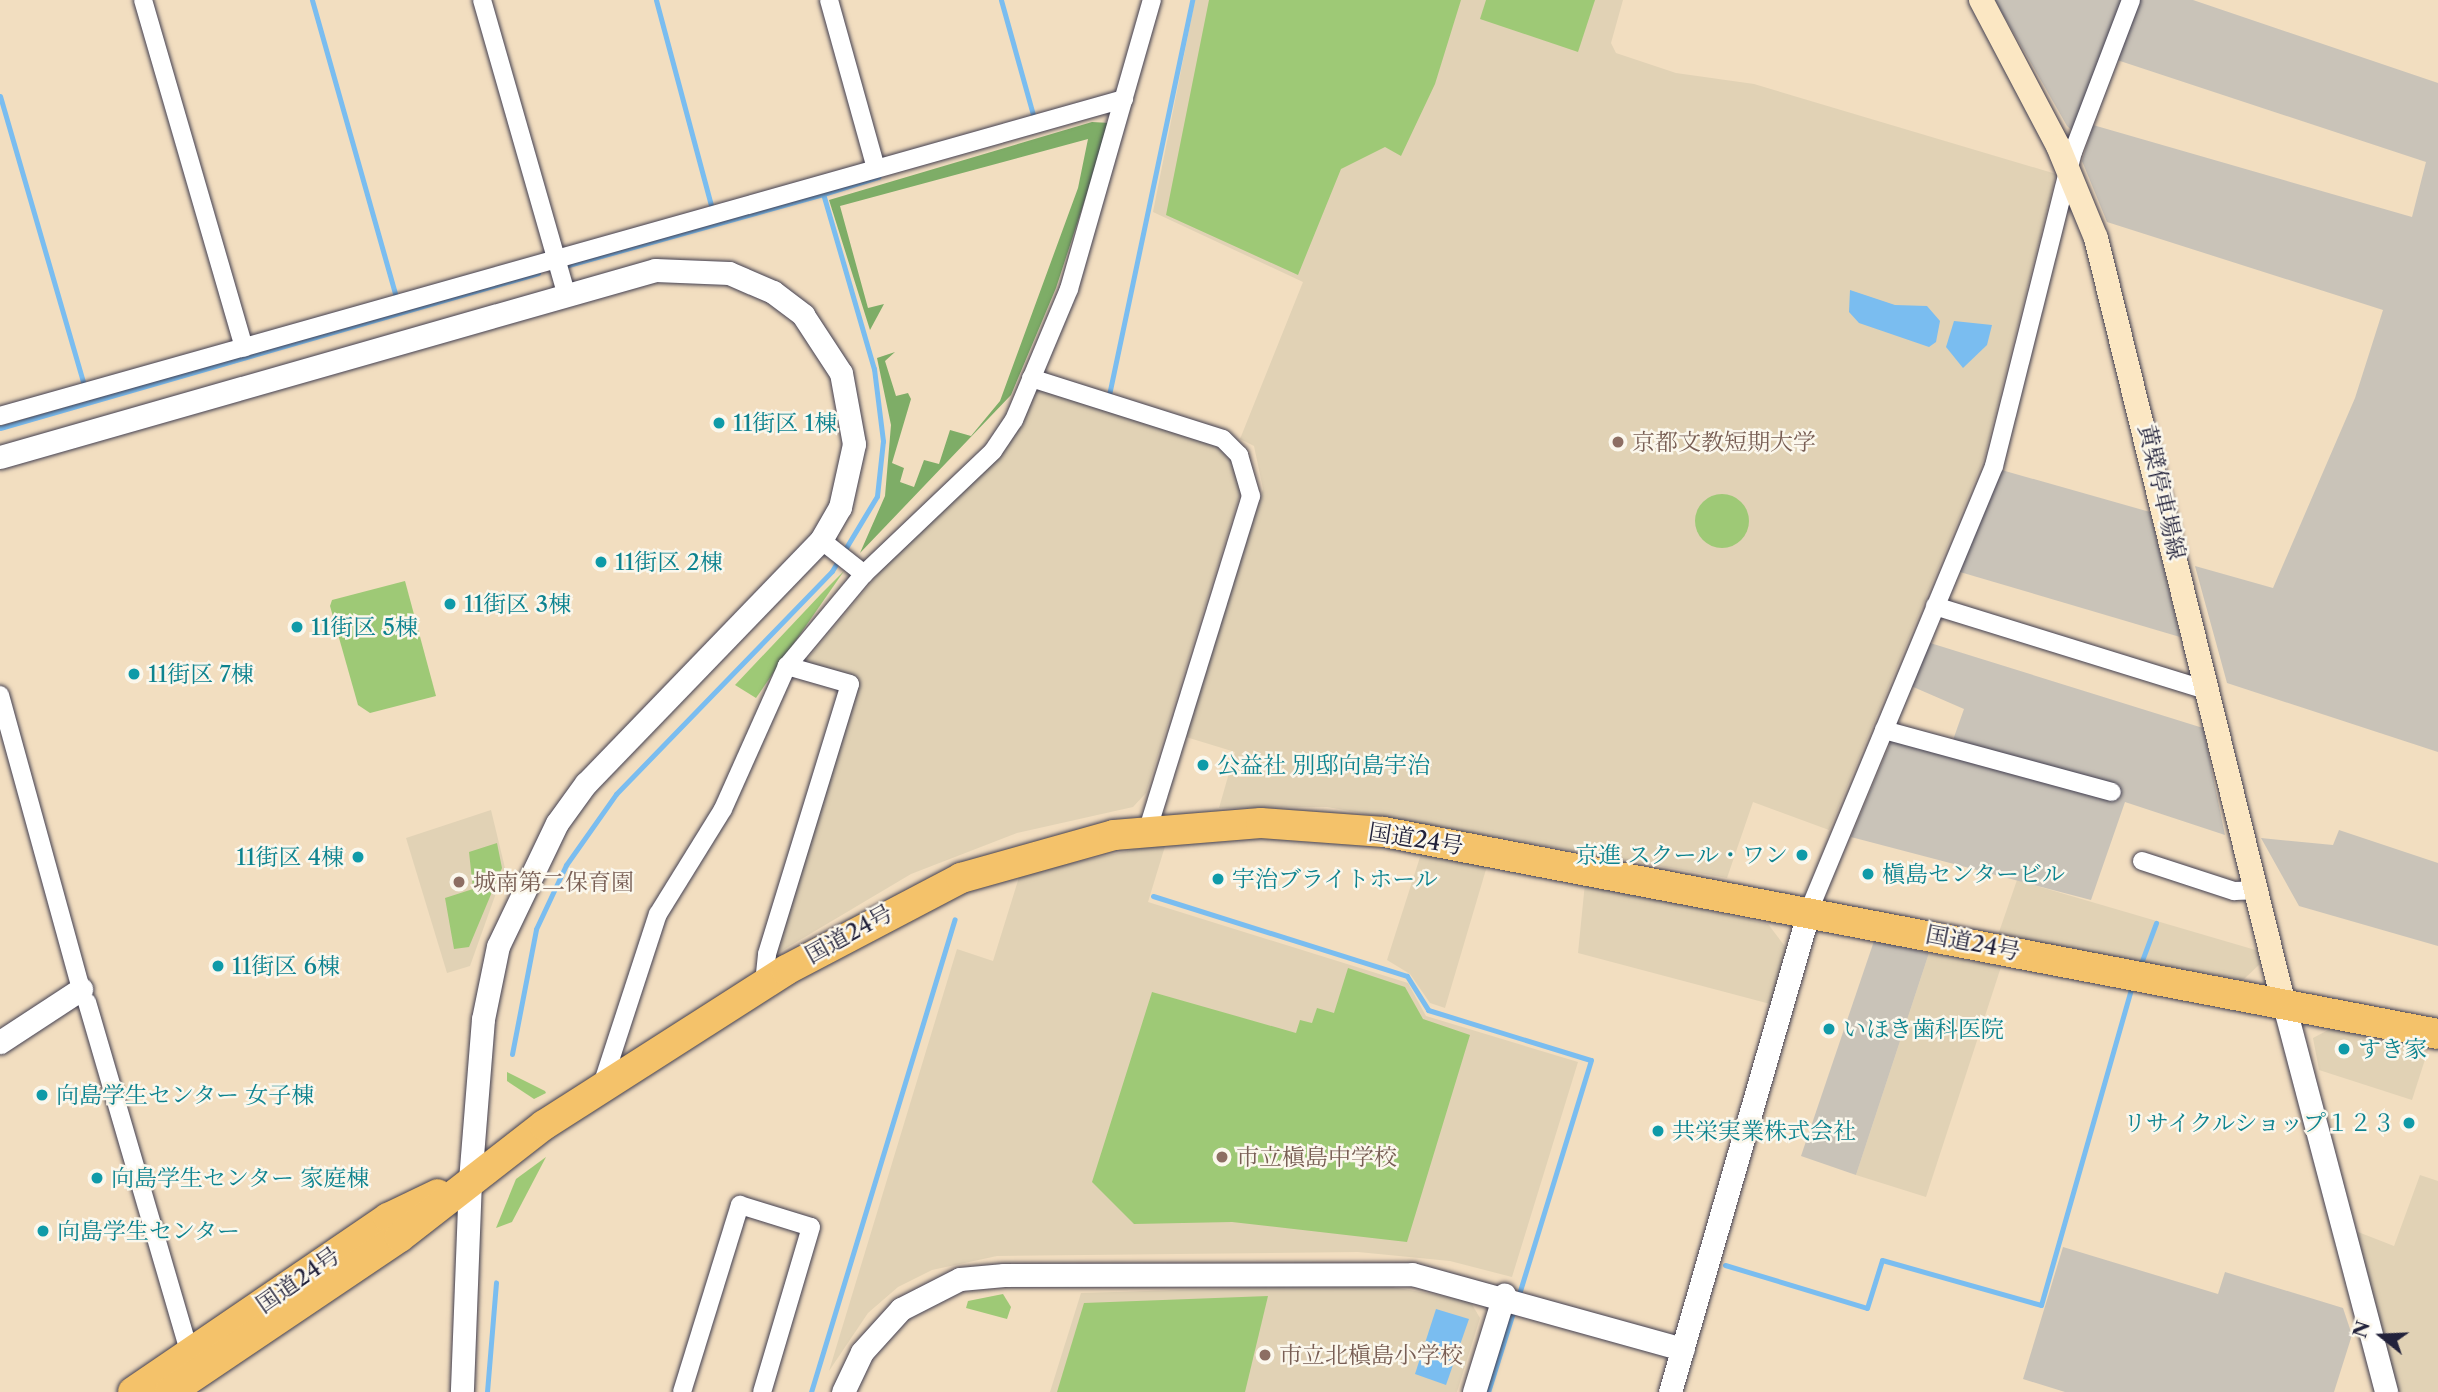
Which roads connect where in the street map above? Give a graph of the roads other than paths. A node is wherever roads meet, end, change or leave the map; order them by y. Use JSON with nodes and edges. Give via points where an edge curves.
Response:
{"nodes":[{"id":1,"x":143,"y":0,"type":"edge"},
{"id":2,"x":482,"y":0,"type":"edge"},
{"id":3,"x":829,"y":0,"type":"edge"},
{"id":4,"x":1152,"y":0,"type":"edge"},
{"id":5,"x":1981,"y":0,"type":"edge"},
{"id":6,"x":2131,"y":0,"type":"edge"},
{"id":7,"x":1124,"y":99,"type":"junction"},
{"id":8,"x":876,"y":167,"type":"junction"},
{"id":9,"x":2069,"y":173,"type":"junction"},
{"id":10,"x":559,"y":271,"type":"junction"},
{"id":11,"x":244,"y":348,"type":"junction"},
{"id":12,"x":1031,"y":378,"type":"junction"},
{"id":13,"x":0,"y":416,"type":"edge"},
{"id":14,"x":0,"y":457,"type":"edge"},
{"id":15,"x":829,"y":546,"type":"junction"},
{"id":16,"x":859,"y":570,"type":"junction"},
{"id":17,"x":1935,"y":607,"type":"junction"},
{"id":18,"x":787,"y":666,"type":"junction"},
{"id":19,"x":2209,"y":691,"type":"junction"},
{"id":20,"x":0,"y":695,"type":"edge"},
{"id":21,"x":1884,"y":730,"type":"junction"},
{"id":22,"x":2112,"y":792,"type":"dead end"},
{"id":23,"x":1147,"y":831,"type":"junction"},
{"id":24,"x":2142,"y":861,"type":"dead end"},
{"id":25,"x":2257,"y":890,"type":"junction"},
{"id":26,"x":1808,"y":913,"type":"junction"},
{"id":27,"x":765,"y":984,"type":"junction"},
{"id":28,"x":84,"y":995,"type":"junction"},
{"id":29,"x":2284,"y":1004,"type":"junction"},
{"id":30,"x":2438,"y":1034,"type":"edge"},
{"id":31,"x":0,"y":1042,"type":"edge"},
{"id":32,"x":601,"y":1088,"type":"junction"},
{"id":33,"x":470,"y":1180,"type":"junction"},
{"id":34,"x":1504,"y":1295,"type":"junction"},
{"id":35,"x":1683,"y":1349,"type":"junction"},
{"id":36,"x":190,"y":1354,"type":"junction"},
{"id":37,"x":134,"y":1392,"type":"edge"},
{"id":38,"x":170,"y":1392,"type":"edge"},
{"id":39,"x":463,"y":1392,"type":"edge"},
{"id":40,"x":682,"y":1392,"type":"edge"},
{"id":41,"x":762,"y":1392,"type":"edge"},
{"id":42,"x":844,"y":1392,"type":"edge"},
{"id":43,"x":1474,"y":1392,"type":"edge"},
{"id":44,"x":1670,"y":1392,"type":"edge"},
{"id":45,"x":2386,"y":1392,"type":"edge"}],
"edges":[{"from":1,"to":11,"type":"street"},
{"from":2,"to":10,"type":"street"},
{"from":3,"to":8,"type":"street"},
{"from":4,"to":7,"type":"street"},
{"from":5,"to":9,"type":"main road","name":"黄檗停車場線"},
{"from":6,"to":9,"type":"street"},
{"from":7,"to":8,"type":"street"},
{"from":7,"to":12,"type":"street","via":[[1069,289]]},
{"from":8,"to":10,"type":"street","via":[[713,213]]},
{"from":9,"to":17,"type":"street","via":[[1994,466]]},
{"from":9,"to":19,"type":"main road","name":"黄檗停車場線","via":[[2116,309]]},
{"from":10,"to":11,"type":"street","via":[[398,303]]},
{"from":10,"to":14,"type":"street"},
{"from":10,"to":15,"type":"street","via":[[696,269],[729,273],[803,315],[826,342],[852,411],[850,477]]},
{"from":11,"to":13,"type":"street"},
{"from":12,"to":16,"type":"street","via":[[993,451]]},
{"from":12,"to":23,"type":"street","via":[[1223,439],[1239,455],[1251,496]]},
{"from":15,"to":16,"type":"street"},
{"from":15,"to":33,"type":"street","via":[[586,783],[551,834],[503,934],[487,992]]},
{"from":16,"to":18,"type":"street"},
{"from":17,"to":19,"type":"street"},
{"from":17,"to":21,"type":"street"},
{"from":18,"to":27,"type":"street","via":[[850,684],[767,954]]},
{"from":18,"to":32,"type":"street","via":[[723,809],[658,914]]},
{"from":19,"to":25,"type":"main road","name":"黄檗停車場線"},
{"from":20,"to":28,"type":"street"},
{"from":21,"to":22,"type":"street"},
{"from":21,"to":26,"type":"street"},
{"from":23,"to":26,"type":"highway","name":"国道24号","via":[[1261,823],[1384,832]]},
{"from":23,"to":27,"type":"highway","name":"国道24号","via":[[1034,853],[961,878],[897,907]]},
{"from":24,"to":25,"type":"street","via":[[2234,891]]},
{"from":25,"to":29,"type":"main road","name":"黄檗停車場線"},
{"from":26,"to":29,"type":"highway","name":"国道24号"},
{"from":26,"to":35,"type":"street"},
{"from":27,"to":32,"type":"highway","name":"国道24号"},
{"from":28,"to":31,"type":"street"},
{"from":28,"to":36,"type":"street"},
{"from":29,"to":30,"type":"highway","name":"国道24号"},
{"from":29,"to":45,"type":"street"},
{"from":32,"to":33,"type":"highway","name":"国道24号"},
{"from":33,"to":36,"type":"highway","name":"国道24号","via":[[396,1213]]},
{"from":33,"to":38,"type":"highway","name":"国道24号","via":[[400,1237]]},
{"from":33,"to":39,"type":"street"},
{"from":34,"to":35,"type":"street"},
{"from":34,"to":42,"type":"street","via":[[1379,1271],[960,1279],[929,1291],[879,1329]]},
{"from":34,"to":43,"type":"street"},
{"from":35,"to":44,"type":"street"},
{"from":36,"to":37,"type":"highway","name":"国道24号"},
{"from":40,"to":41,"type":"street","via":[[740,1205],[811,1227]]}]}
